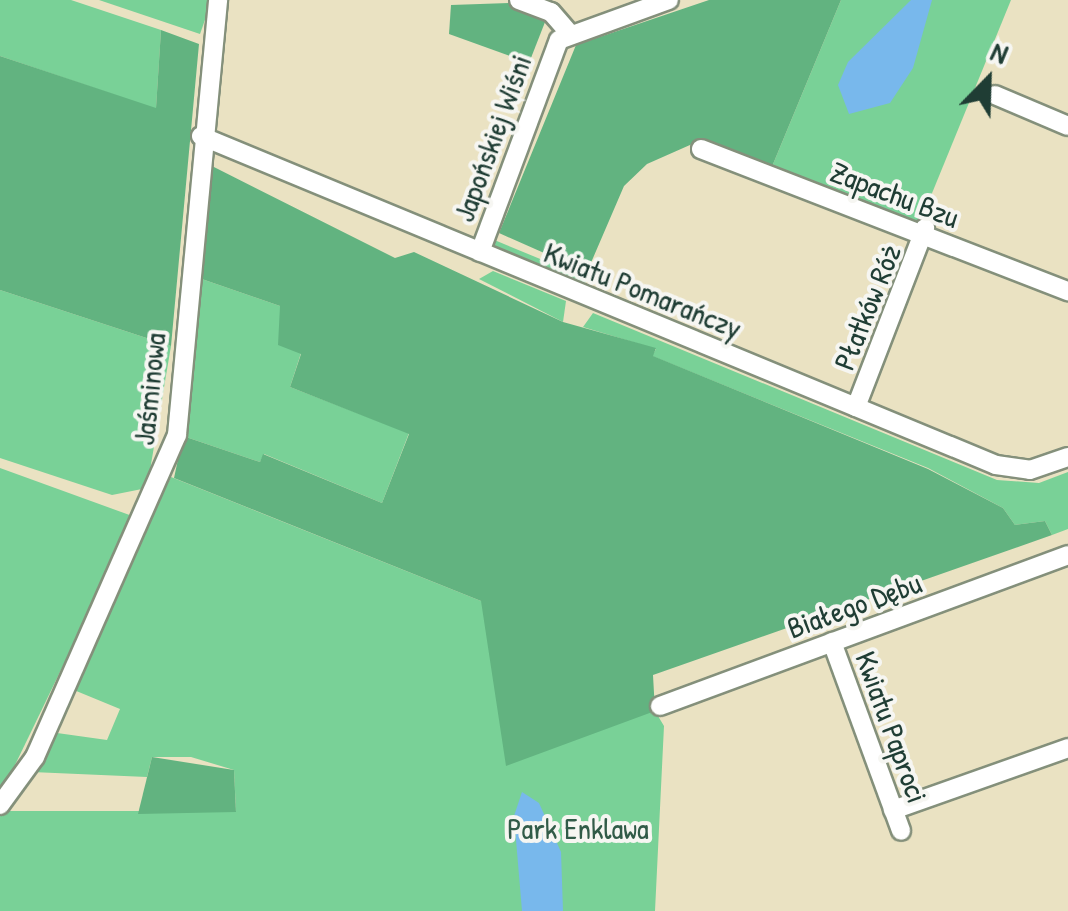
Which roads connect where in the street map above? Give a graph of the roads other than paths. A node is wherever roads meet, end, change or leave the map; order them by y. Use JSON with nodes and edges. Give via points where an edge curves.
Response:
{"nodes":[{"id":1,"x":218,"y":0,"type":"edge"},
{"id":2,"x":519,"y":0,"type":"edge"},
{"id":3,"x":668,"y":0,"type":"edge"},
{"id":4,"x":569,"y":33,"type":"junction"},
{"id":5,"x":996,"y":96,"type":"dead end"},
{"id":6,"x":1068,"y":126,"type":"edge"},
{"id":7,"x":201,"y":136,"type":"junction"},
{"id":8,"x":701,"y":149,"type":"dead end"},
{"id":9,"x":926,"y":231,"type":"junction"},
{"id":10,"x":480,"y":252,"type":"junction"},
{"id":11,"x":1068,"y":291,"type":"edge"},
{"id":12,"x":856,"y":406,"type":"junction"},
{"id":13,"x":1068,"y":457,"type":"edge"},
{"id":14,"x":1068,"y":555,"type":"edge"},
{"id":15,"x":832,"y":642,"type":"junction"},
{"id":16,"x":660,"y":706,"type":"dead end"},
{"id":17,"x":1068,"y":748,"type":"edge"},
{"id":18,"x":0,"y":805,"type":"edge"},
{"id":19,"x":893,"y":810,"type":"junction"},
{"id":20,"x":901,"y":831,"type":"dead end"}],
"edges":[{"from":1,"to":7,"type":"street","name":"Jaśminowa"},
{"from":2,"to":4,"type":"street","via":[[551,12]]},
{"from":3,"to":4,"type":"street","name":"Japońskiej Wiśni"},
{"from":4,"to":10,"type":"street","name":"Japońskiej Wiśni","via":[[550,56]]},
{"from":5,"to":6,"type":"street"},
{"from":7,"to":10,"type":"street","name":"Kwiatu Pomarańczy"},
{"from":7,"to":18,"type":"street","name":"Jaśminowa","via":[[172,453],[35,756]]},
{"from":8,"to":9,"type":"street","name":"Zapachu Bzu"},
{"from":9,"to":11,"type":"street","name":"Zapachu Bzu"},
{"from":9,"to":12,"type":"street","name":"Płatków Róż"},
{"from":10,"to":12,"type":"street","name":"Kwiatu Pomarańczy"},
{"from":12,"to":13,"type":"street","name":"Kwiatu Pomarańczy","via":[[1012,470]]},
{"from":14,"to":15,"type":"street","name":"Białego Dębu"},
{"from":15,"to":16,"type":"street","name":"Białego Dębu"},
{"from":15,"to":19,"type":"street","name":"Kwiatu Paproci"},
{"from":17,"to":19,"type":"street"},
{"from":19,"to":20,"type":"street","name":"Kwiatu Paproci"}]}
